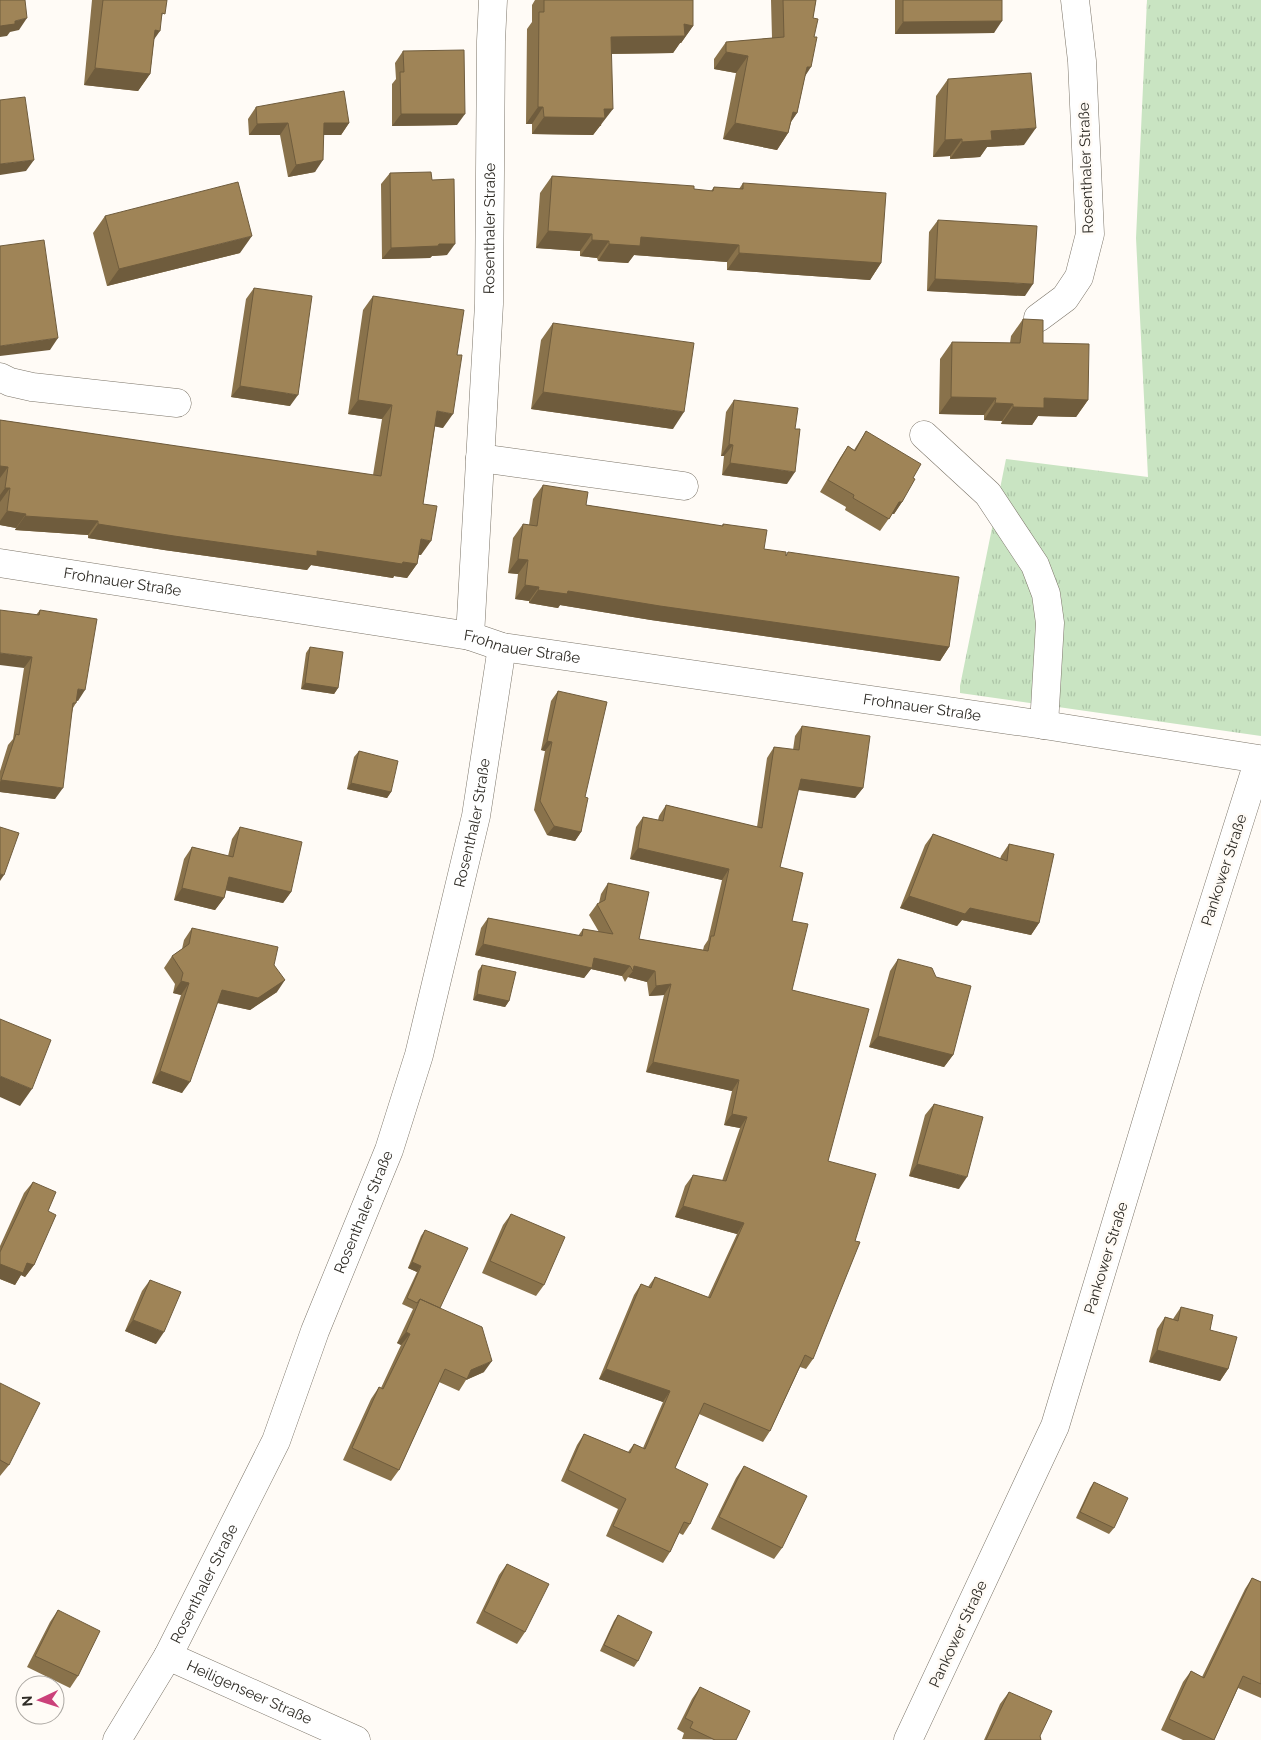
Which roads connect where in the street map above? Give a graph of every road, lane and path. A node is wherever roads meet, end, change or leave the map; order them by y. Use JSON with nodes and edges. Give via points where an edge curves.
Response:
{"nodes":[{"id":1,"x":493,"y":0,"type":"edge"},
{"id":2,"x":1075,"y":0,"type":"edge"},
{"id":3,"x":1038,"y":318,"type":"edge"},
{"id":4,"x":0,"y":377,"type":"edge"},
{"id":5,"x":178,"y":403,"type":"dead end"},
{"id":6,"x":924,"y":435,"type":"dead end"},
{"id":7,"x":480,"y":458,"type":"junction"},
{"id":8,"x":684,"y":486,"type":"dead end"},
{"id":9,"x":0,"y":563,"type":"edge"},
{"id":10,"x":470,"y":636,"type":"junction"},
{"id":11,"x":502,"y":647,"type":"junction"},
{"id":12,"x":1044,"y":724,"type":"junction"},
{"id":13,"x":1259,"y":758,"type":"joint"},
{"id":14,"x":168,"y":1656,"type":"junction"},
{"id":15,"x":116,"y":1740,"type":"edge"},
{"id":16,"x":356,"y":1740,"type":"edge"},
{"id":17,"x":908,"y":1740,"type":"edge"}],
"edges":[{"from":1,"to":7,"type":"street","name":"Rosenthaler Straße","via":[[489,304]]},
{"from":2,"to":3,"type":"street","name":"Rosenthaler Straße","via":[[1082,62],[1090,234],[1079,277],[1065,298]]},
{"from":4,"to":5,"type":"street","via":[[32,387]]},
{"from":6,"to":12,"type":"street","via":[[988,494],[1035,565],[1046,594],[1050,623]]},
{"from":7,"to":8,"type":"street"},
{"from":7,"to":10,"type":"street","name":"Rosenthaler Straße"},
{"from":9,"to":10,"type":"street","name":"Frohnauer Straße"},
{"from":10,"to":11,"type":"street","name":"Frohnauer Straße"},
{"from":11,"to":12,"type":"street","name":"Frohnauer Straße"},
{"from":11,"to":14,"type":"street","name":"Rosenthaler Straße","via":[[476,816],[419,1055],[389,1150],[315,1331],[276,1441]]},
{"from":12,"to":13,"type":"street","name":"Frohnauer Straße"},
{"from":13,"to":17,"type":"street","name":"Pankower Straße","via":[[1055,1426]]},
{"from":14,"to":15,"type":"street","name":"Rosenthaler Straße"},
{"from":14,"to":16,"type":"street","name":"Heiligenseer Straße"}]}
